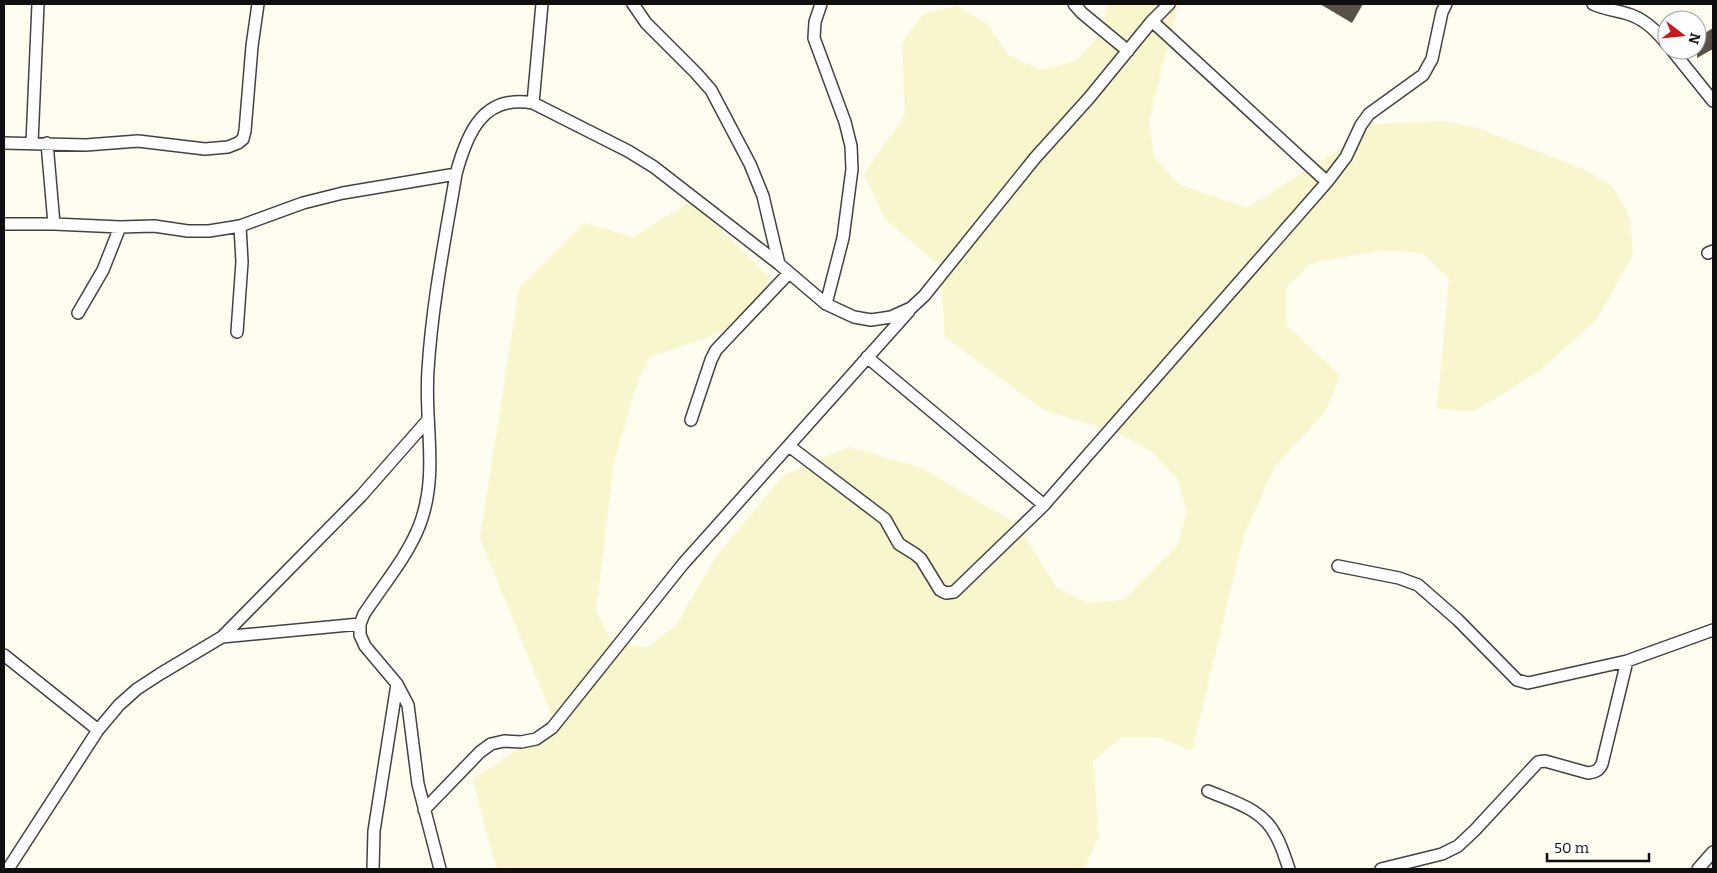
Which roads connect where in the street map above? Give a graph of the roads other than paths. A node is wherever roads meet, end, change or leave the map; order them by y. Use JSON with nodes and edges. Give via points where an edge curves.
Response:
{"nodes":[{"id":1,"x":38,"y":4,"type":"edge"},
{"id":2,"x":258,"y":4,"type":"edge"},
{"id":3,"x":542,"y":4,"type":"edge"},
{"id":4,"x":633,"y":4,"type":"edge"},
{"id":5,"x":821,"y":4,"type":"edge"},
{"id":6,"x":1074,"y":4,"type":"edge"},
{"id":7,"x":1169,"y":4,"type":"edge"},
{"id":8,"x":1446,"y":4,"type":"edge"},
{"id":9,"x":1593,"y":4,"type":"edge"},
{"id":10,"x":1152,"y":21,"type":"junction"},
{"id":11,"x":1657,"y":32,"type":"edge"},
{"id":12,"x":1128,"y":51,"type":"junction"},
{"id":13,"x":1680,"y":60,"type":"edge"},
{"id":14,"x":1713,"y":101,"type":"edge"},
{"id":15,"x":533,"y":103,"type":"junction"},
{"id":16,"x":4,"y":143,"type":"edge"},
{"id":17,"x":32,"y":143,"type":"junction"},
{"id":18,"x":47,"y":143,"type":"junction"},
{"id":19,"x":456,"y":174,"type":"junction"},
{"id":20,"x":1327,"y":182,"type":"junction"},
{"id":21,"x":4,"y":224,"type":"edge"},
{"id":22,"x":54,"y":224,"type":"junction"},
{"id":23,"x":240,"y":226,"type":"junction"},
{"id":24,"x":120,"y":227,"type":"junction"},
{"id":25,"x":779,"y":264,"type":"junction"},
{"id":26,"x":789,"y":273,"type":"junction"},
{"id":27,"x":826,"y":304,"type":"junction"},
{"id":28,"x":911,"y":308,"type":"junction"},
{"id":29,"x":78,"y":313,"type":"dead end"},
{"id":30,"x":237,"y":332,"type":"dead end"},
{"id":31,"x":867,"y":357,"type":"junction"},
{"id":32,"x":691,"y":420,"type":"dead end"},
{"id":33,"x":427,"y":421,"type":"junction"},
{"id":34,"x":788,"y":446,"type":"junction"},
{"id":35,"x":1044,"y":505,"type":"junction"},
{"id":36,"x":1338,"y":566,"type":"dead end"},
{"id":37,"x":360,"y":624,"type":"junction"},
{"id":38,"x":1713,"y":630,"type":"edge"},
{"id":39,"x":222,"y":637,"type":"junction"},
{"id":40,"x":4,"y":655,"type":"edge"},
{"id":41,"x":1627,"y":661,"type":"junction"},
{"id":42,"x":397,"y":684,"type":"junction"},
{"id":43,"x":98,"y":730,"type":"junction"},
{"id":44,"x":1208,"y":792,"type":"dead end"},
{"id":45,"x":424,"y":810,"type":"junction"},
{"id":46,"x":1713,"y":852,"type":"edge"},
{"id":47,"x":8,"y":869,"type":"edge"},
{"id":48,"x":373,"y":869,"type":"edge"},
{"id":49,"x":440,"y":869,"type":"edge"},
{"id":50,"x":1289,"y":869,"type":"edge"},
{"id":51,"x":1381,"y":869,"type":"edge"},
{"id":52,"x":1698,"y":869,"type":"edge"}],
"edges":[{"from":1,"to":17,"type":"street"},
{"from":2,"to":18,"type":"street","via":[[245,132],[238,143],[205,149],[138,141]]},
{"from":3,"to":15,"type":"street"},
{"from":4,"to":25,"type":"street","via":[[646,23],[711,90],[763,196]]},
{"from":5,"to":27,"type":"street","via":[[814,38],[845,122],[852,169],[843,238]]},
{"from":6,"to":12,"type":"street"},
{"from":7,"to":10,"type":"street"},
{"from":8,"to":20,"type":"street","via":[[1432,59],[1423,75],[1370,114],[1346,157]]},
{"from":9,"to":11,"type":"street","via":[[1631,15]]},
{"from":10,"to":12,"type":"street"},
{"from":10,"to":20,"type":"street"},
{"from":12,"to":28,"type":"street"},
{"from":13,"to":14,"type":"street"},
{"from":15,"to":19,"type":"street","via":[[520,100],[501,103],[483,115],[470,134]]},
{"from":15,"to":25,"type":"street","via":[[654,167]]},
{"from":16,"to":17,"type":"street"},
{"from":17,"to":18,"type":"street"},
{"from":18,"to":22,"type":"street"},
{"from":19,"to":23,"type":"street","via":[[343,193],[303,203]]},
{"from":19,"to":33,"type":"street","via":[[437,292],[429,361]]},
{"from":20,"to":35,"type":"street"},
{"from":21,"to":22,"type":"street"},
{"from":22,"to":24,"type":"street"},
{"from":23,"to":24,"type":"street","via":[[209,232],[154,226]]},
{"from":23,"to":30,"type":"street","via":[[242,262]]},
{"from":24,"to":29,"type":"street","via":[[103,270]]},
{"from":25,"to":26,"type":"street"},
{"from":26,"to":27,"type":"street"},
{"from":26,"to":32,"type":"street","via":[[716,350]]},
{"from":27,"to":28,"type":"street","via":[[854,317],[871,320],[890,317]]},
{"from":28,"to":31,"type":"street"},
{"from":31,"to":34,"type":"street"},
{"from":31,"to":35,"type":"street"},
{"from":33,"to":37,"type":"street","via":[[431,471],[420,523]]},
{"from":33,"to":39,"type":"street","via":[[360,496]]},
{"from":34,"to":35,"type":"street","via":[[885,519],[899,544],[921,560],[940,590],[946,593],[954,592]]},
{"from":34,"to":45,"type":"street","via":[[683,564],[552,728],[536,739],[491,744]]},
{"from":36,"to":41,"type":"street","via":[[1408,580],[1418,586],[1522,682]]},
{"from":37,"to":39,"type":"street"},
{"from":37,"to":42,"type":"street","via":[[365,646]]},
{"from":38,"to":41,"type":"street"},
{"from":39,"to":43,"type":"street","via":[[138,689]]},
{"from":40,"to":43,"type":"street"},
{"from":41,"to":51,"type":"street","via":[[1600,769],[1588,773],[1538,762],[1458,846],[1442,854]]},
{"from":42,"to":45,"type":"street","via":[[408,705]]},
{"from":42,"to":48,"type":"street","via":[[374,831]]},
{"from":43,"to":47,"type":"street"},
{"from":44,"to":50,"type":"street","via":[[1262,816],[1276,835]]},
{"from":45,"to":49,"type":"street"},
{"from":46,"to":52,"type":"street"}]}
